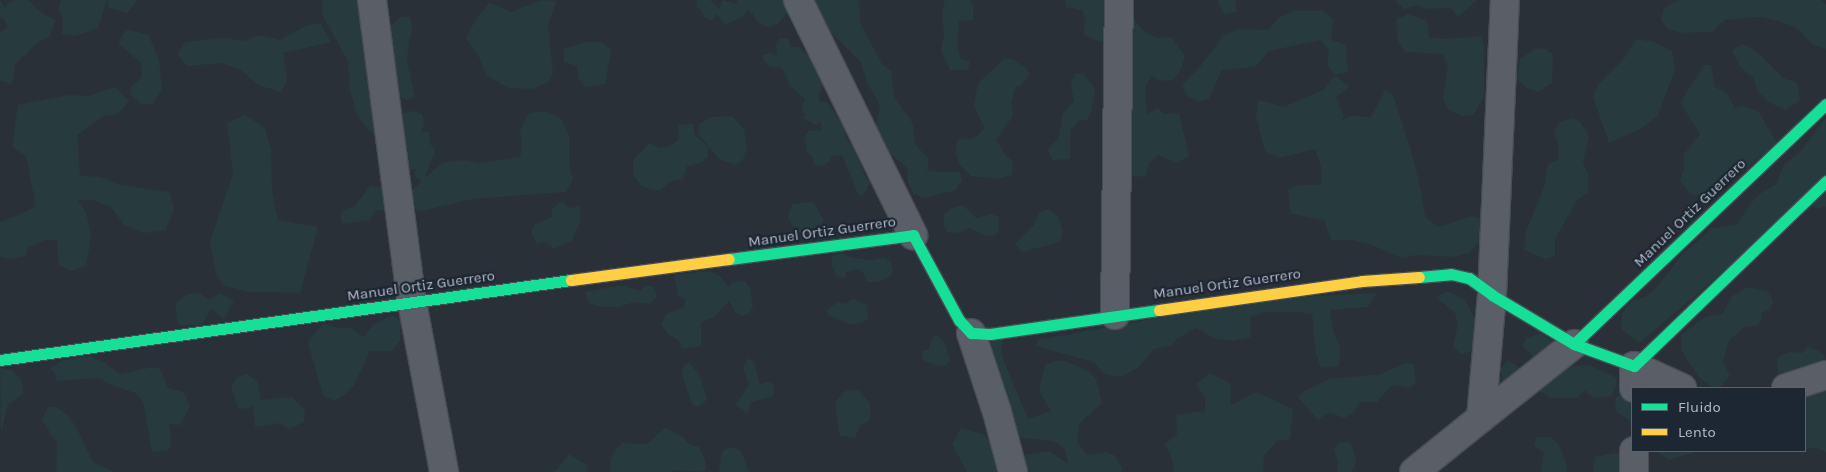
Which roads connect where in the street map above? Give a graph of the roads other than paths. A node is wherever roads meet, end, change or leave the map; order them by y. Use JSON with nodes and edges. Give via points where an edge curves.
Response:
{"nodes":[{"id":1,"x":372,"y":0,"type":"edge"},
{"id":2,"x":798,"y":0,"type":"edge"},
{"id":3,"x":1119,"y":0,"type":"edge"},
{"id":4,"x":1505,"y":0,"type":"edge"},
{"id":5,"x":1826,"y":104,"type":"edge"},
{"id":6,"x":1826,"y":181,"type":"edge"},
{"id":7,"x":914,"y":235,"type":"junction"},
{"id":8,"x":1492,"y":295,"type":"junction"},
{"id":9,"x":412,"y":302,"type":"junction"},
{"id":10,"x":1115,"y":315,"type":"junction"},
{"id":11,"x":972,"y":333,"type":"junction"},
{"id":12,"x":1574,"y":344,"type":"junction"},
{"id":13,"x":0,"y":360,"type":"edge"},
{"id":14,"x":1826,"y":375,"type":"edge"},
{"id":15,"x":1634,"y":377,"type":"edge"},
{"id":16,"x":1678,"y":387,"type":"edge"},
{"id":17,"x":1789,"y":387,"type":"edge"},
{"id":18,"x":1481,"y":418,"type":"junction"},
{"id":19,"x":1634,"y":452,"type":"edge"},
{"id":20,"x":444,"y":472,"type":"edge"},
{"id":21,"x":1013,"y":472,"type":"edge"},
{"id":22,"x":1414,"y":472,"type":"edge"},
{"id":23,"x":1634,"y":472,"type":"edge"}],
"edges":[{"from":1,"to":9,"type":"street"},
{"from":2,"to":7,"type":"street"},
{"from":3,"to":10,"type":"street"},
{"from":4,"to":8,"type":"street"},
{"from":5,"to":12,"type":"street","name":"Manuel Ortiz Guerrero"},
{"from":6,"to":15,"type":"street"},
{"from":7,"to":9,"type":"street","name":"Manuel Ortiz Guerrero"},
{"from":7,"to":11,"type":"street","name":"Manuel Ortiz Guerrero","via":[[959,320]]},
{"from":8,"to":10,"type":"street","name":"Manuel Ortiz Guerrero","via":[[1469,278],[1451,274],[1362,281]]},
{"from":8,"to":12,"type":"street","name":"Manuel Ortiz Guerrero"},
{"from":8,"to":18,"type":"street"},
{"from":9,"to":13,"type":"street","name":"Manuel Ortiz Guerrero"},
{"from":9,"to":20,"type":"street"},
{"from":10,"to":11,"type":"street","name":"Manuel Ortiz Guerrero","via":[[990,334]]},
{"from":11,"to":21,"type":"street"},
{"from":12,"to":15,"type":"street","name":"Manuel Ortiz Guerrero"},
{"from":12,"to":18,"type":"street"},
{"from":14,"to":17,"type":"street"},
{"from":15,"to":16,"type":"street"},
{"from":18,"to":22,"type":"street"},
{"from":19,"to":23,"type":"street"}]}
